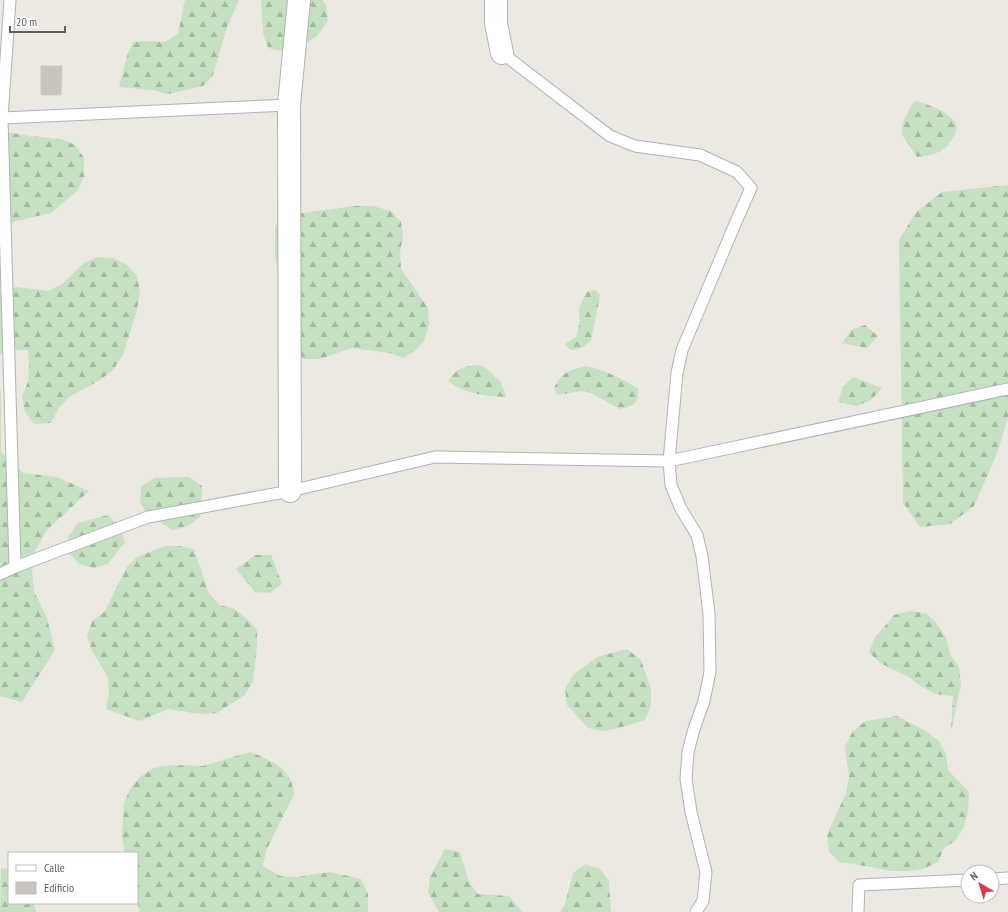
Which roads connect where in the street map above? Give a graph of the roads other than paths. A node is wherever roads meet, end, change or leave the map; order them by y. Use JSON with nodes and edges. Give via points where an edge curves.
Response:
{"nodes":[{"id":1,"x":10,"y":0,"type":"edge"},
{"id":2,"x":299,"y":0,"type":"edge"},
{"id":3,"x":496,"y":0,"type":"edge"},
{"id":4,"x":502,"y":53,"type":"joint"},
{"id":5,"x":289,"y":105,"type":"junction"},
{"id":6,"x":2,"y":118,"type":"junction"},
{"id":7,"x":1008,"y":389,"type":"edge"},
{"id":8,"x":669,"y":461,"type":"junction"},
{"id":9,"x":290,"y":491,"type":"junction"},
{"id":10,"x":15,"y":567,"type":"junction"},
{"id":11,"x":0,"y":574,"type":"edge"},
{"id":12,"x":960,"y":880,"type":"edge"},
{"id":13,"x":696,"y":912,"type":"edge"},
{"id":14,"x":858,"y":912,"type":"edge"}],
"edges":[{"from":1,"to":6,"type":"lane"},
{"from":2,"to":5,"type":"street"},
{"from":3,"to":4,"type":"street","via":[[496,23]]},
{"from":4,"to":8,"type":"lane","via":[[610,136],[635,146],[700,155],[737,172],[751,188],[682,350],[677,374]]},
{"from":5,"to":6,"type":"lane"},
{"from":5,"to":9,"type":"street"},
{"from":6,"to":10,"type":"lane"},
{"from":7,"to":8,"type":"lane"},
{"from":8,"to":9,"type":"lane","via":[[435,457]]},
{"from":8,"to":13,"type":"lane","via":[[671,485],[696,535],[702,556],[709,614],[710,672],[688,752],[686,779],[706,872],[703,900]]},
{"from":9,"to":10,"type":"lane","via":[[148,517]]},
{"from":10,"to":11,"type":"lane"},
{"from":12,"to":14,"type":"lane","via":[[859,885]]}]}
